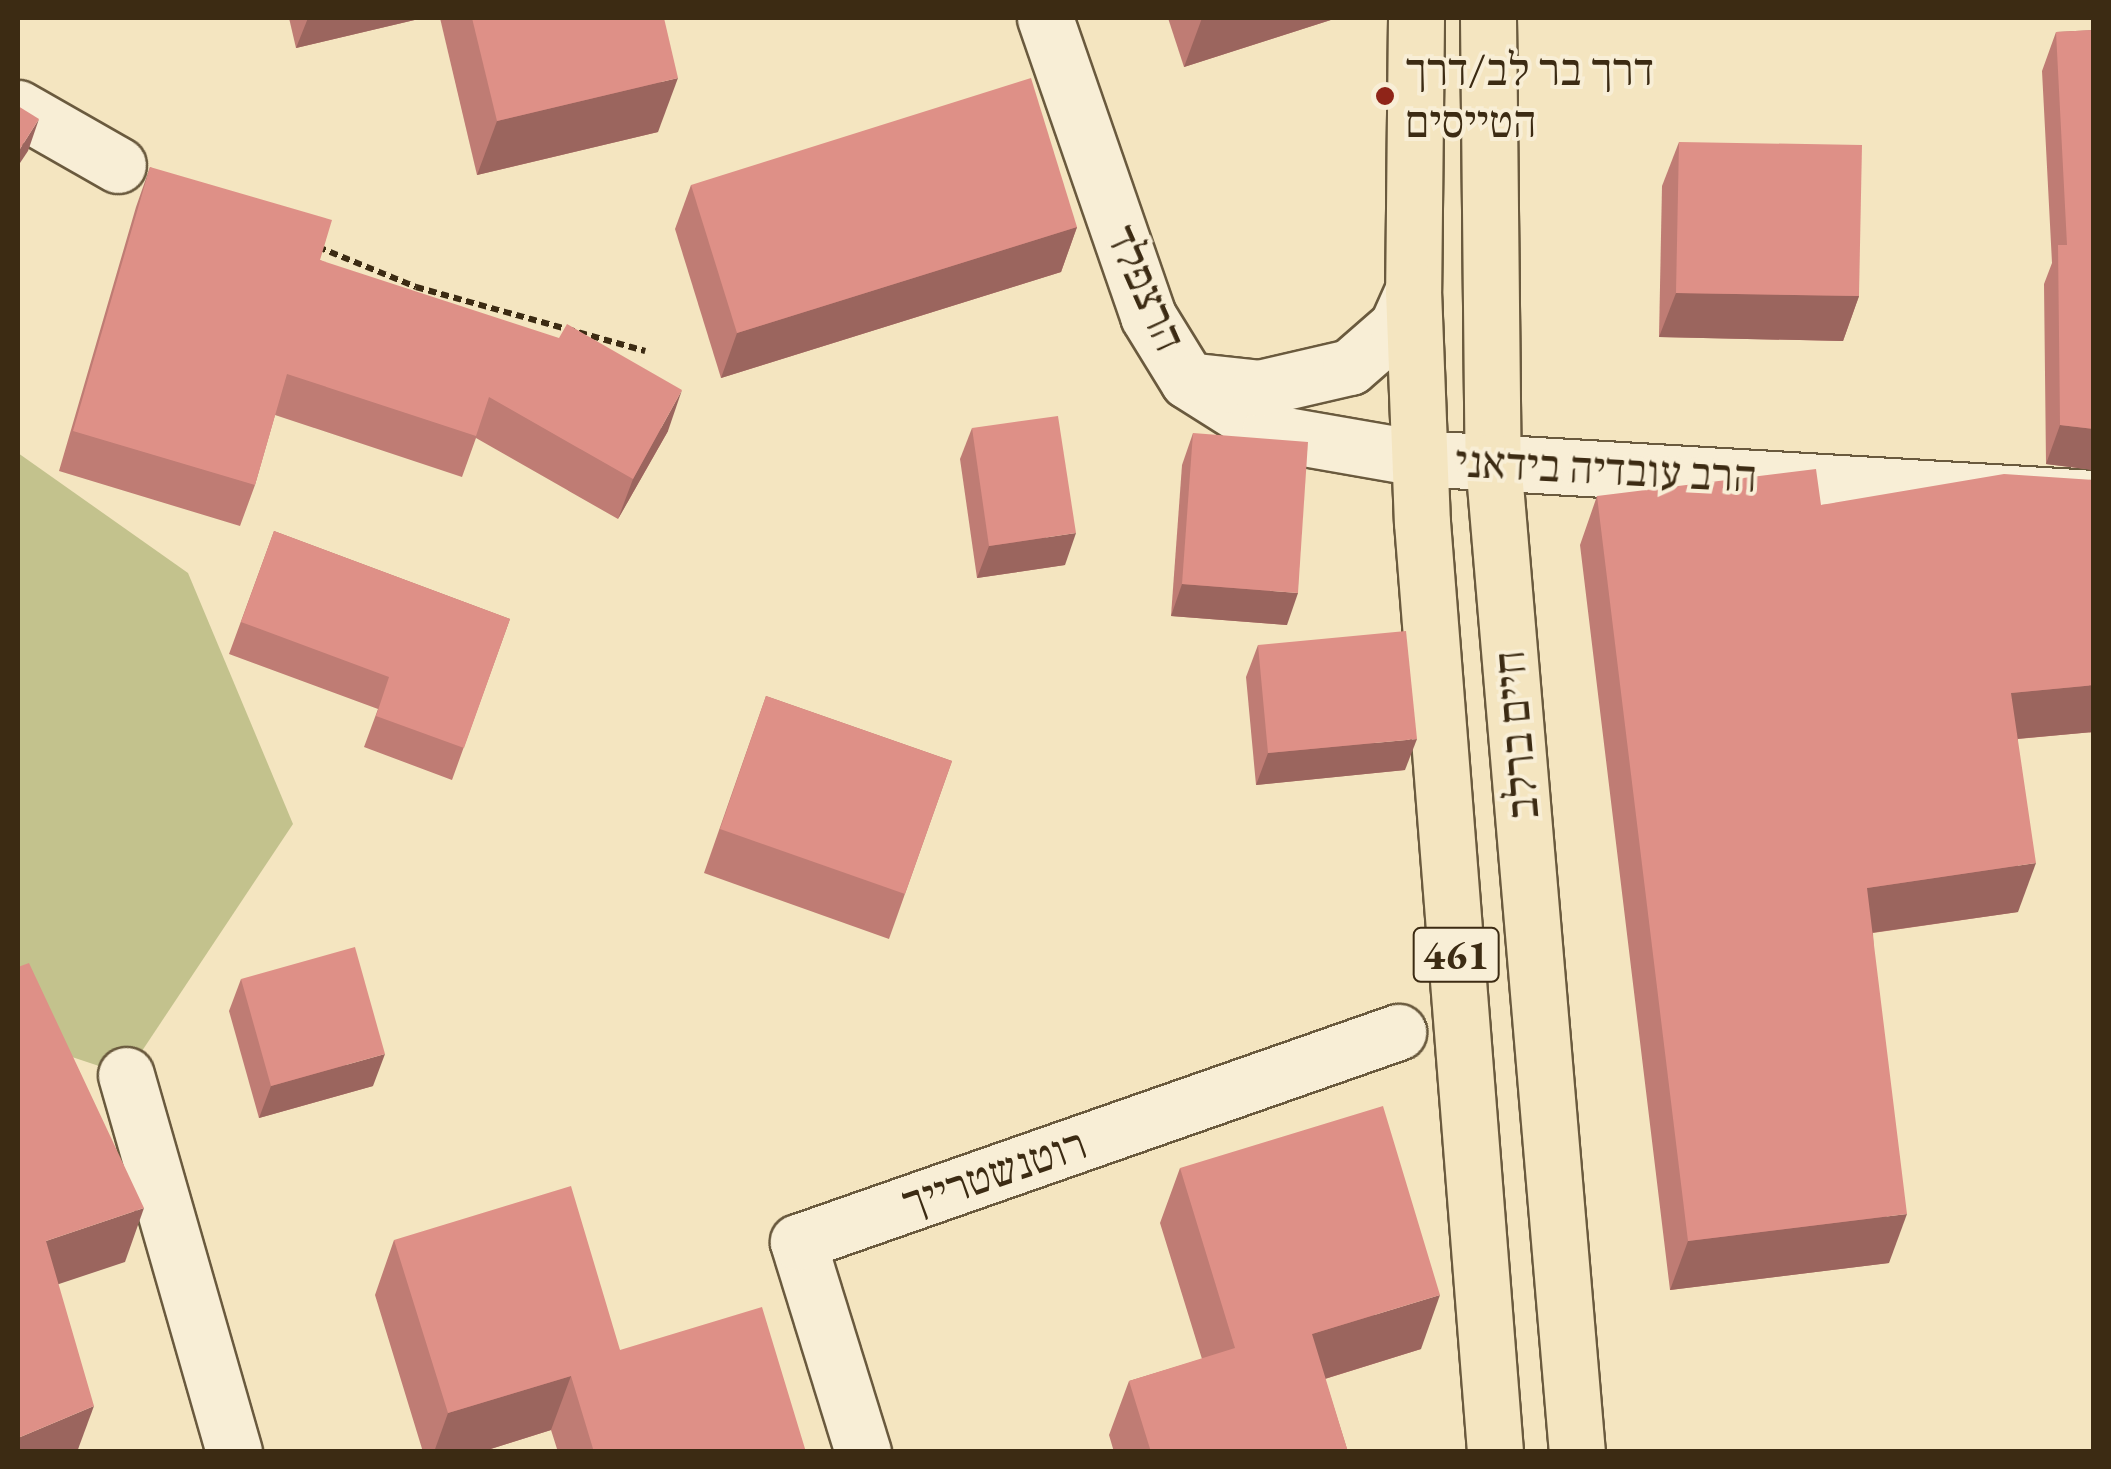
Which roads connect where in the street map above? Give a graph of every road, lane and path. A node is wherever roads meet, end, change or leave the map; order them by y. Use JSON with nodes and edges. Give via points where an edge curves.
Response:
{"nodes":[{"id":1,"x":1045,"y":18,"type":"edge"},
{"id":2,"x":1416,"y":18,"type":"edge"},
{"id":3,"x":1488,"y":18,"type":"edge"},
{"id":4,"x":18,"y":108,"type":"edge"},
{"id":5,"x":118,"y":166,"type":"dead end"},
{"id":6,"x":311,"y":244,"type":"edge"},
{"id":7,"x":1413,"y":290,"type":"junction"},
{"id":8,"x":646,"y":351,"type":"dead end"},
{"id":9,"x":1188,"y":380,"type":"junction"},
{"id":10,"x":1418,"y":458,"type":"junction"},
{"id":11,"x":1493,"y":461,"type":"junction"},
{"id":12,"x":2094,"y":498,"type":"edge"},
{"id":13,"x":1398,"y":1032,"type":"dead end"},
{"id":14,"x":126,"y":1075,"type":"dead end"},
{"id":15,"x":234,"y":1452,"type":"edge"},
{"id":16,"x":863,"y":1452,"type":"edge"},
{"id":17,"x":1495,"y":1452,"type":"edge"},
{"id":18,"x":1577,"y":1452,"type":"edge"}],
"edges":[{"from":1,"to":9,"type":"street","name":"הרצפלד","via":[[1148,316]]},
{"from":2,"to":7,"type":"main road","name":"חיים ברלב","number":"461"},
{"from":3,"to":11,"type":"main road","name":"חיים ברלב","number":"461"},
{"from":4,"to":5,"type":"street"},
{"from":6,"to":8,"type":"path","via":[[416,287]]},
{"from":7,"to":9,"type":"street","via":[[1397,326],[1350,367],[1259,388]]},
{"from":7,"to":10,"type":"main road","name":"חיים ברלב","number":"461"},
{"from":9,"to":10,"type":"street","name":"הרצפלד","via":[[1269,432]]},
{"from":10,"to":11,"type":"street","name":"הרב עובדיה בידאני"},
{"from":10,"to":17,"type":"main road","name":"חיים ברלב","number":"461"},
{"from":11,"to":12,"type":"street","name":"הרב עובדיה בידאני"},
{"from":11,"to":18,"type":"main road","name":"חיים ברלב","number":"461"},
{"from":13,"to":16,"type":"street","name":"רוטנשטרייך","via":[[798,1242]]},
{"from":14,"to":15,"type":"street"}]}
